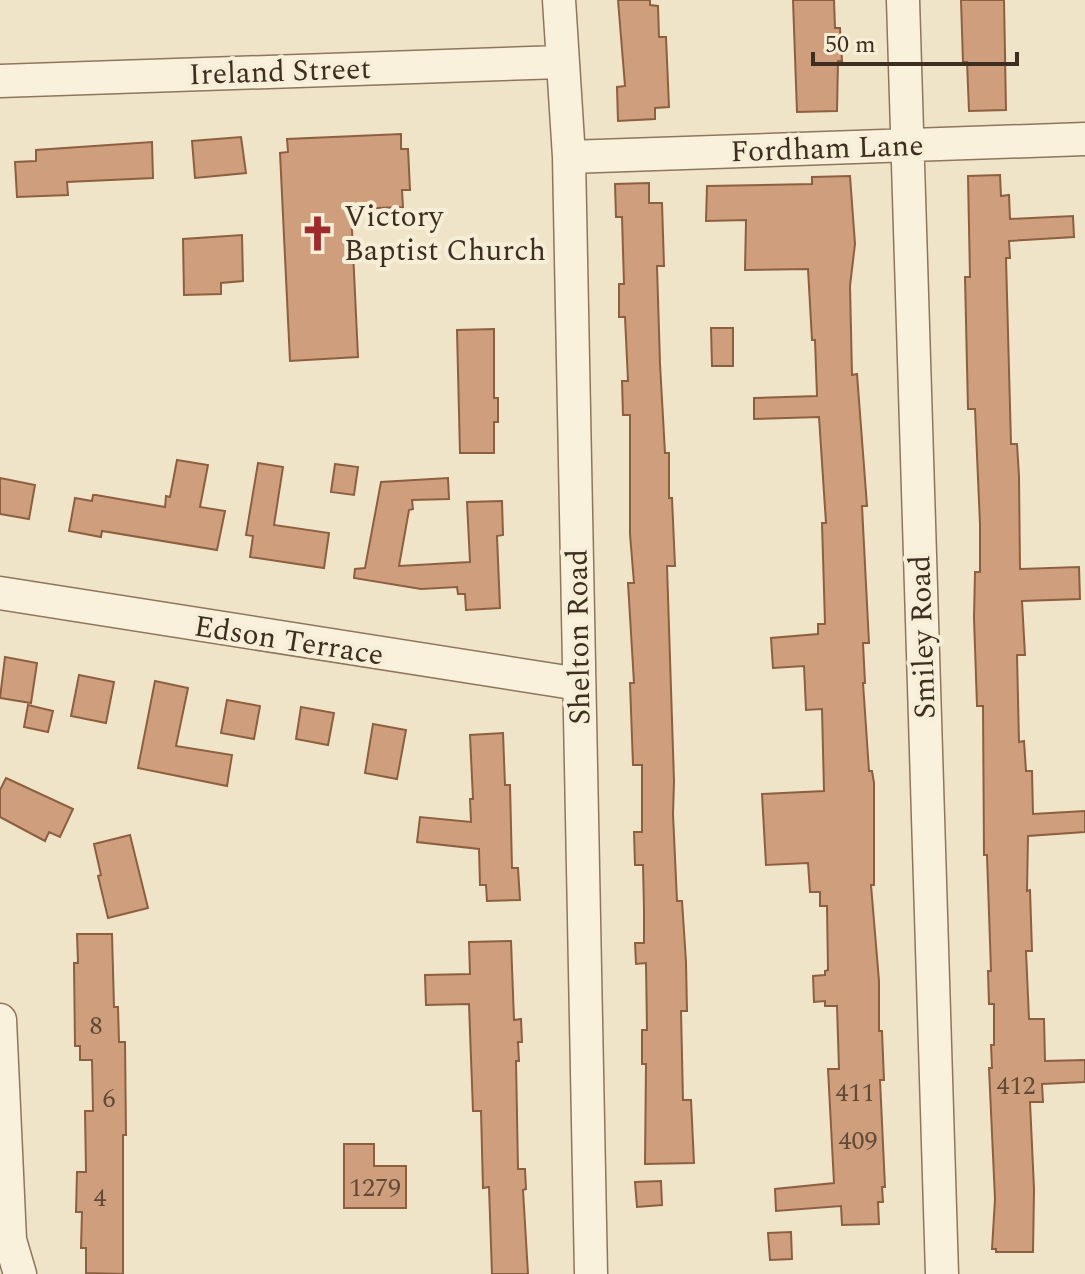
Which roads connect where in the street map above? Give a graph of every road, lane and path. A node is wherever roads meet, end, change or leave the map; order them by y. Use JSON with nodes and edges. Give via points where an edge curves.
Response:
{"nodes":[{"id":1,"x":559,"y":0,"type":"edge"},
{"id":2,"x":903,"y":0,"type":"edge"},
{"id":3,"x":561,"y":62,"type":"junction"},
{"id":4,"x":0,"y":81,"type":"edge"},
{"id":5,"x":1085,"y":139,"type":"edge"},
{"id":6,"x":906,"y":145,"type":"junction"},
{"id":7,"x":569,"y":157,"type":"junction"},
{"id":8,"x":0,"y":593,"type":"edge"},
{"id":9,"x":579,"y":684,"type":"junction"},
{"id":10,"x":0,"y":1020,"type":"edge"},
{"id":11,"x":20,"y":1274,"type":"edge"},
{"id":12,"x":591,"y":1274,"type":"edge"},
{"id":13,"x":942,"y":1274,"type":"edge"}],
"edges":[{"from":1,"to":3,"type":"street","name":"Shelton Road"},
{"from":2,"to":6,"type":"street","name":"Smiley Road"},
{"from":3,"to":4,"type":"street","name":"Ireland Street"},
{"from":3,"to":7,"type":"street","name":"Shelton Road"},
{"from":5,"to":6,"type":"street","name":"Fordham Lane"},
{"from":6,"to":7,"type":"street","name":"Fordham Lane"},
{"from":6,"to":13,"type":"street","name":"Smiley Road"},
{"from":7,"to":9,"type":"street","name":"Shelton Road"},
{"from":8,"to":9,"type":"street","name":"Edson Terrace"},
{"from":9,"to":12,"type":"street","name":"Shelton Road"},
{"from":10,"to":11,"type":"street","via":[[10,1240]]}]}
